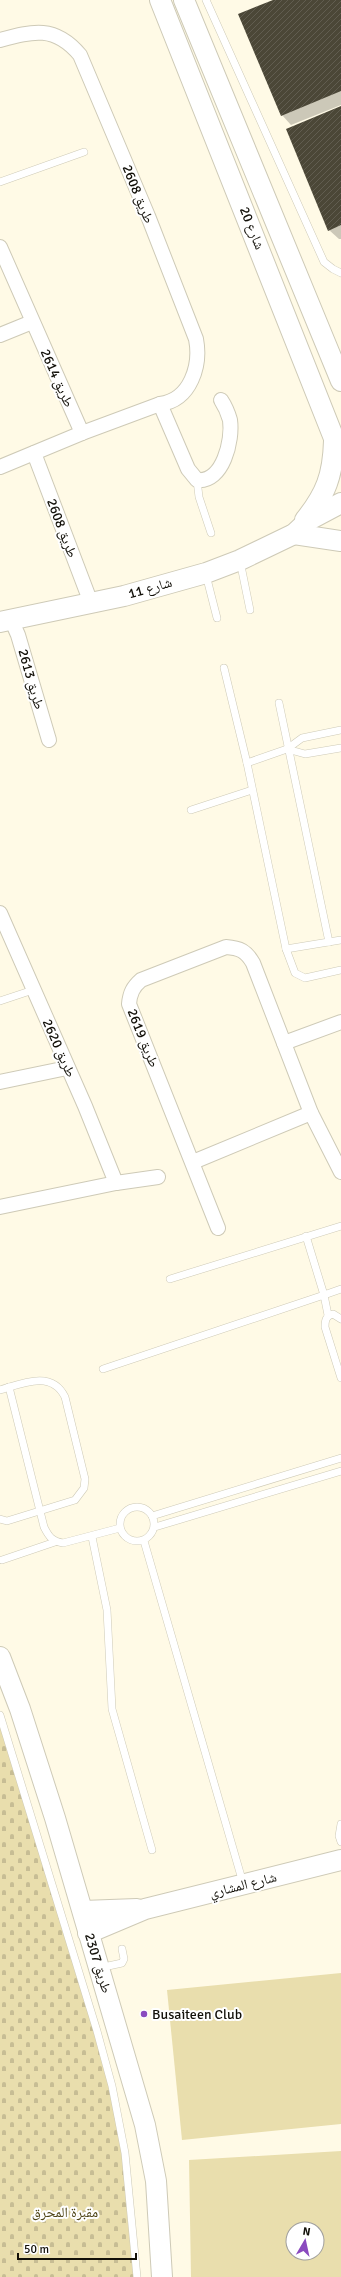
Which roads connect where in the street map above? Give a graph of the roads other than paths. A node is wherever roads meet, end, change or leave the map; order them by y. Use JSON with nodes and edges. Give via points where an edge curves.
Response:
{"nodes":[{"id":1,"x":160,"y":0,"type":"edge"},
{"id":2,"x":184,"y":0,"type":"edge"},
{"id":3,"x":206,"y":0,"type":"edge"},
{"id":4,"x":0,"y":40,"type":"edge"},
{"id":5,"x":84,"y":152,"type":"dead end"},
{"id":6,"x":0,"y":182,"type":"edge"},
{"id":7,"x":0,"y":247,"type":"edge"},
{"id":8,"x":341,"y":273,"type":"edge"},
{"id":9,"x":32,"y":322,"type":"junction"},
{"id":10,"x":0,"y":335,"type":"edge"},
{"id":11,"x":341,"y":381,"type":"edge"},
{"id":12,"x":222,"y":400,"type":"dead end"},
{"id":13,"x":160,"y":404,"type":"junction"},
{"id":14,"x":82,"y":433,"type":"junction"},
{"id":15,"x":334,"y":434,"type":"junction"},
{"id":16,"x":34,"y":453,"type":"junction"},
{"id":17,"x":341,"y":456,"type":"edge"},
{"id":18,"x":0,"y":467,"type":"edge"},
{"id":19,"x":197,"y":480,"type":"junction"},
{"id":20,"x":341,"y":503,"type":"edge"},
{"id":21,"x":341,"y":517,"type":"edge"},
{"id":22,"x":211,"y":533,"type":"dead end"},
{"id":23,"x":294,"y":534,"type":"junction"},
{"id":24,"x":341,"y":541,"type":"edge"},
{"id":25,"x":240,"y":560,"type":"junction"},
{"id":26,"x":206,"y":573,"type":"junction"},
{"id":27,"x":91,"y":603,"type":"junction"},
{"id":28,"x":250,"y":610,"type":"dead end"},
{"id":29,"x":217,"y":618,"type":"dead end"},
{"id":30,"x":6,"y":621,"type":"edge"},
{"id":31,"x":224,"y":668,"type":"dead end"},
{"id":32,"x":279,"y":703,"type":"dead end"},
{"id":33,"x":341,"y":730,"type":"edge"},
{"id":34,"x":49,"y":740,"type":"dead end"},
{"id":35,"x":341,"y":748,"type":"edge"},
{"id":36,"x":287,"y":749,"type":"junction"},
{"id":37,"x":247,"y":763,"type":"junction"},
{"id":38,"x":252,"y":790,"type":"junction"},
{"id":39,"x":191,"y":810,"type":"dead end"},
{"id":40,"x":0,"y":913,"type":"edge"},
{"id":41,"x":341,"y":940,"type":"edge"},
{"id":42,"x":329,"y":942,"type":"junction"},
{"id":43,"x":286,"y":949,"type":"junction"},
{"id":44,"x":341,"y":970,"type":"edge"},
{"id":45,"x":33,"y":990,"type":"junction"},
{"id":46,"x":0,"y":1001,"type":"edge"},
{"id":47,"x":341,"y":1022,"type":"edge"},
{"id":48,"x":284,"y":1043,"type":"junction"},
{"id":49,"x":67,"y":1068,"type":"junction"},
{"id":50,"x":0,"y":1082,"type":"edge"},
{"id":51,"x":311,"y":1113,"type":"junction"},
{"id":52,"x":193,"y":1162,"type":"junction"},
{"id":53,"x":341,"y":1171,"type":"edge"},
{"id":54,"x":158,"y":1177,"type":"dead end"},
{"id":55,"x":116,"y":1183,"type":"junction"},
{"id":56,"x":0,"y":1207,"type":"edge"},
{"id":57,"x":341,"y":1226,"type":"edge"},
{"id":58,"x":218,"y":1228,"type":"dead end"},
{"id":59,"x":306,"y":1236,"type":"junction"},
{"id":60,"x":170,"y":1278,"type":"dead end"},
{"id":61,"x":341,"y":1289,"type":"edge"},
{"id":62,"x":324,"y":1295,"type":"junction"},
{"id":63,"x":328,"y":1315,"type":"junction"},
{"id":64,"x":341,"y":1319,"type":"edge"},
{"id":65,"x":103,"y":1369,"type":"dead end"},
{"id":66,"x":341,"y":1378,"type":"edge"},
{"id":67,"x":9,"y":1387,"type":"junction"},
{"id":68,"x":0,"y":1390,"type":"edge"},
{"id":69,"x":341,"y":1458,"type":"edge"},
{"id":70,"x":341,"y":1471,"type":"edge"},
{"id":71,"x":40,"y":1511,"type":"junction"},
{"id":72,"x":152,"y":1516,"type":"junction"},
{"id":73,"x":0,"y":1520,"type":"edge"},
{"id":74,"x":155,"y":1527,"type":"junction"},
{"id":75,"x":120,"y":1528,"type":"junction"},
{"id":76,"x":92,"y":1537,"type":"junction"},
{"id":77,"x":144,"y":1541,"type":"junction"},
{"id":78,"x":55,"y":1542,"type":"junction"},
{"id":79,"x":2,"y":1560,"type":"dead end"},
{"id":80,"x":0,"y":1657,"type":"edge"},
{"id":81,"x":0,"y":1715,"type":"edge"},
{"id":82,"x":341,"y":1824,"type":"edge"},
{"id":83,"x":341,"y":1842,"type":"edge"},
{"id":84,"x":152,"y":1850,"type":"dead end"},
{"id":85,"x":341,"y":1860,"type":"edge"},
{"id":86,"x":243,"y":1885,"type":"junction"},
{"id":87,"x":145,"y":1909,"type":"junction"},
{"id":88,"x":83,"y":1911,"type":"junction"},
{"id":89,"x":88,"y":1933,"type":"junction"},
{"id":90,"x":122,"y":1949,"type":"dead end"},
{"id":91,"x":99,"y":1968,"type":"junction"},
{"id":92,"x":137,"y":2277,"type":"edge"},
{"id":93,"x":162,"y":2277,"type":"edge"}],
"edges":[{"from":1,"to":15,"type":"main road","name":"شارع 20"},
{"from":2,"to":11,"type":"main road","name":"شارع 20"},
{"from":3,"to":8,"type":"lane","via":[[324,262]]},
{"from":4,"to":13,"type":"street","name":"طريق 2608","via":[[34,32],[55,35],[65,40],[80,55],[92,82],[196,339],[198,360],[192,380],[178,397],[169,403]]},
{"from":5,"to":6,"type":"lane"},
{"from":7,"to":9,"type":"street","name":"طريق 2614"},
{"from":9,"to":10,"type":"street"},
{"from":9,"to":14,"type":"street","name":"طريق 2614"},
{"from":12,"to":19,"type":"street","via":[[230,420],[228,447],[212,477],[203,481]]},
{"from":13,"to":14,"type":"street","name":"طريق 2608"},
{"from":13,"to":19,"type":"street","via":[[188,469]]},
{"from":14,"to":16,"type":"street","name":"طريق 2608"},
{"from":15,"to":17,"type":"main road","name":"شارع 20"},
{"from":15,"to":23,"type":"main road","via":[[333,463],[326,488]]},
{"from":16,"to":18,"type":"street","name":"طريق 2608"},
{"from":16,"to":27,"type":"street","name":"طريق 2608"},
{"from":19,"to":22,"type":"lane","via":[[199,497]]},
{"from":20,"to":23,"type":"main road","name":"شارع 11","via":[[309,520]]},
{"from":21,"to":23,"type":"main road","name":"شارع 11","via":[[314,532]]},
{"from":23,"to":24,"type":"main road"},
{"from":23,"to":25,"type":"main road","name":"شارع 11"},
{"from":25,"to":26,"type":"main road","name":"شارع 11"},
{"from":25,"to":28,"type":"lane"},
{"from":26,"to":27,"type":"main road","name":"شارع 11"},
{"from":26,"to":29,"type":"lane"},
{"from":27,"to":30,"type":"main road","name":"شارع 11"},
{"from":30,"to":34,"type":"street","name":"طريق 2613","via":[[18,635]]},
{"from":31,"to":37,"type":"lane"},
{"from":32,"to":36,"type":"lane"},
{"from":33,"to":36,"type":"lane","via":[[302,738]]},
{"from":35,"to":36,"type":"lane","via":[[305,754]]},
{"from":36,"to":37,"type":"lane"},
{"from":36,"to":42,"type":"lane"},
{"from":37,"to":38,"type":"lane"},
{"from":38,"to":39,"type":"lane"},
{"from":38,"to":43,"type":"lane"},
{"from":40,"to":45,"type":"street","name":"طريق 2620"},
{"from":41,"to":42,"type":"lane"},
{"from":42,"to":43,"type":"lane"},
{"from":43,"to":44,"type":"lane","via":[[295,973],[301,977]]},
{"from":45,"to":46,"type":"lane"},
{"from":45,"to":49,"type":"street","name":"طريق 2620"},
{"from":47,"to":48,"type":"street"},
{"from":48,"to":51,"type":"street","name":"طريق 2619"},
{"from":48,"to":52,"type":"street","name":"طريق 2619","via":[[253,963],[247,954],[238,948],[226,947],[141,980],[134,986],[129,1004]]},
{"from":49,"to":50,"type":"street"},
{"from":49,"to":55,"type":"street","name":"طريق 2620"},
{"from":51,"to":52,"type":"street"},
{"from":51,"to":53,"type":"street","name":"طريق 2619"},
{"from":52,"to":58,"type":"street","name":"طريق 2619"},
{"from":54,"to":55,"type":"street"},
{"from":55,"to":56,"type":"street"},
{"from":57,"to":59,"type":"lane"},
{"from":59,"to":60,"type":"lane"},
{"from":59,"to":62,"type":"lane"},
{"from":61,"to":62,"type":"lane"},
{"from":62,"to":63,"type":"lane"},
{"from":62,"to":65,"type":"lane"},
{"from":63,"to":64,"type":"lane","via":[[334,1314]]},
{"from":63,"to":66,"type":"lane","via":[[325,1327]]},
{"from":67,"to":68,"type":"lane"},
{"from":67,"to":71,"type":"lane"},
{"from":67,"to":71,"type":"lane","via":[[39,1380],[61,1388],[65,1397],[85,1479],[84,1488],[75,1500]]},
{"from":69,"to":72,"type":"lane"},
{"from":70,"to":74,"type":"lane"},
{"from":71,"to":73,"type":"lane","via":[[7,1521]]},
{"from":71,"to":78,"type":"lane","via":[[48,1536]]},
{"from":72,"to":74,"type":"lane"},
{"from":72,"to":75,"type":"lane","via":[[143,1508],[131,1508],[122,1516]]},
{"from":74,"to":77,"type":"lane","via":[[153,1533]]},
{"from":75,"to":76,"type":"lane"},
{"from":75,"to":77,"type":"lane","via":[[122,1534],[132,1541]]},
{"from":76,"to":78,"type":"lane","via":[[63,1543]]},
{"from":76,"to":84,"type":"lane","via":[[107,1610],[112,1709]]},
{"from":77,"to":86,"type":"lane"},
{"from":78,"to":79,"type":"lane"},
{"from":80,"to":88,"type":"main road","name":"طريق 2307","via":[[20,1709]]},
{"from":81,"to":92,"type":"lane","via":[[93,2015],[112,2086],[126,2153]]},
{"from":82,"to":83,"type":"lane"},
{"from":85,"to":86,"type":"main road","name":"شارع المشاري"},
{"from":86,"to":87,"type":"main road","name":"شارع المشاري"},
{"from":87,"to":88,"type":"main road","name":"شارع المشاري"},
{"from":87,"to":89,"type":"main road","name":"شارع المشاري"},
{"from":88,"to":89,"type":"main road","name":"طريق 2307"},
{"from":89,"to":91,"type":"main road","name":"طريق 2307"},
{"from":90,"to":91,"type":"lane","via":[[122,1963]]},
{"from":91,"to":93,"type":"main road","name":"طريق 2307","via":[[145,2125],[156,2181]]}]}
